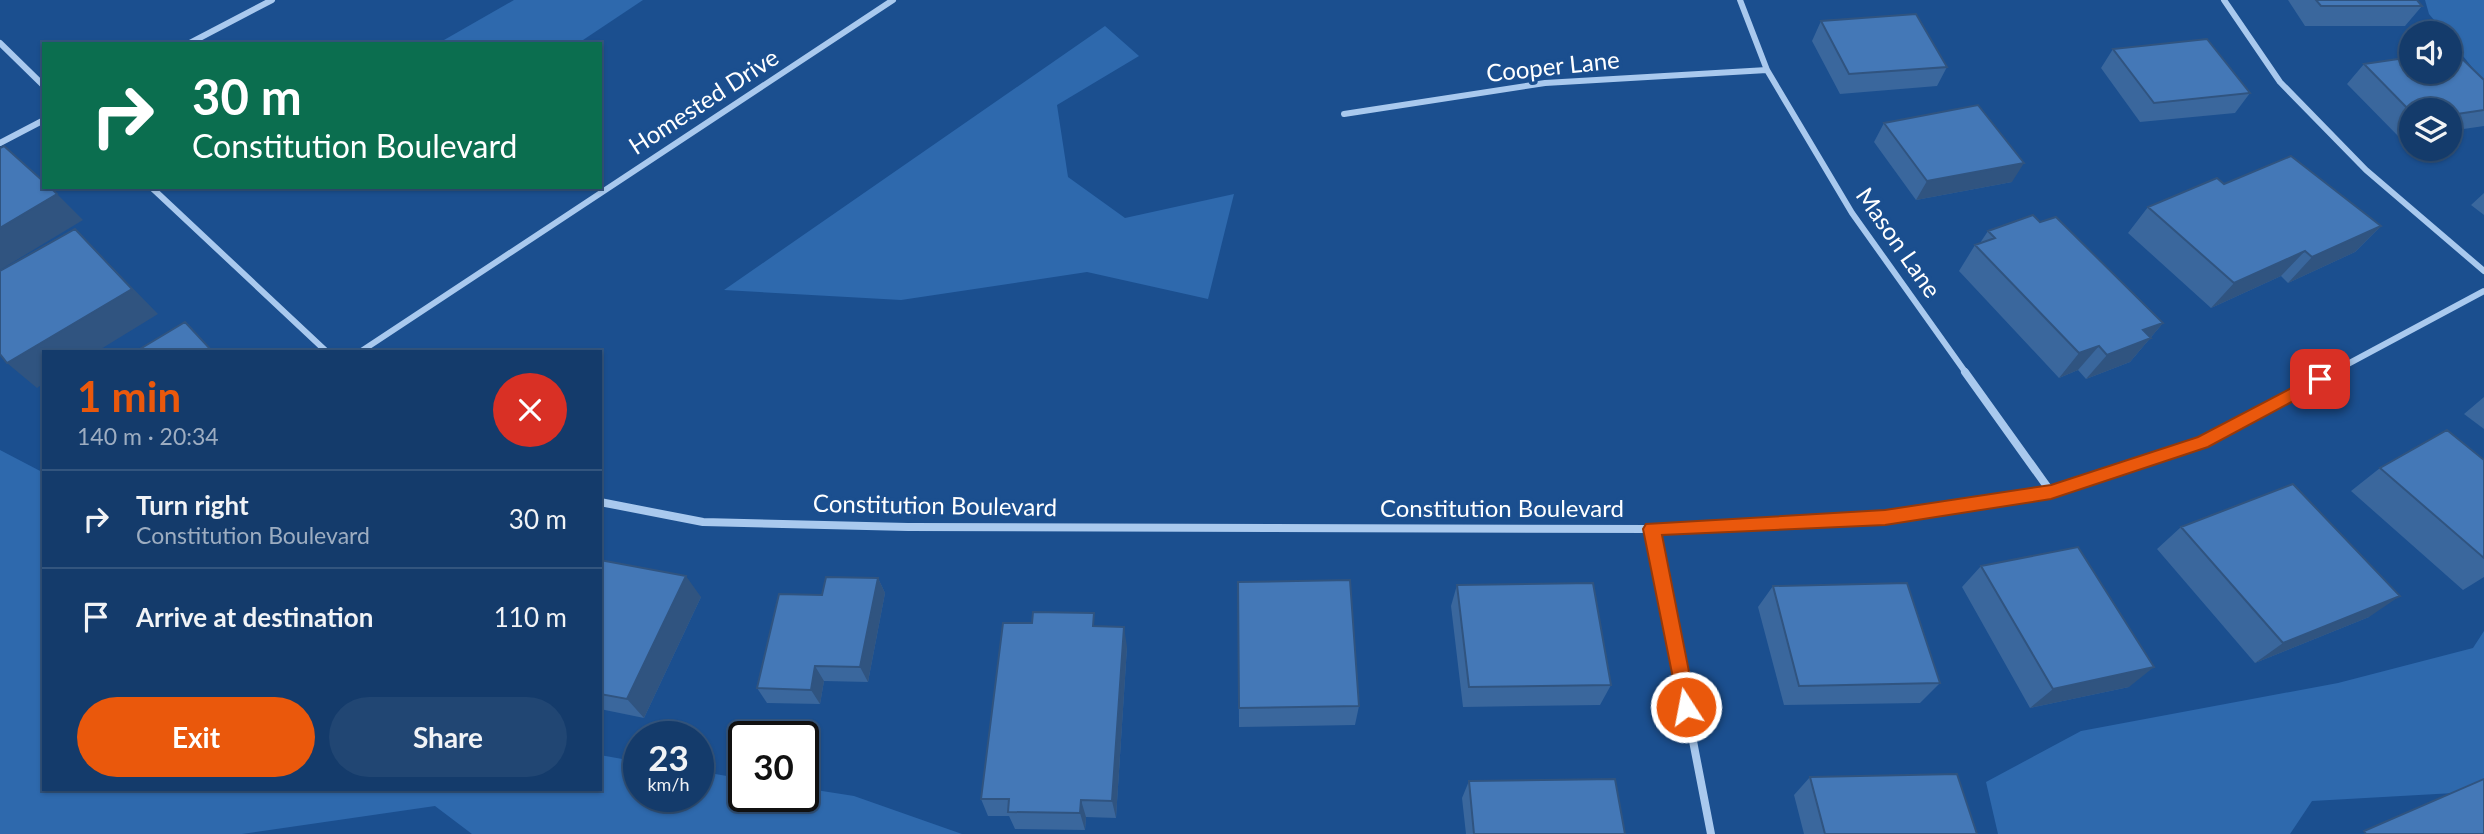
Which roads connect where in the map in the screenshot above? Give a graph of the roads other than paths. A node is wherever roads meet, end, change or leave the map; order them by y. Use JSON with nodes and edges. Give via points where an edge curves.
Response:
{"nodes":[{"id":1,"x":272,"y":0,"type":"edge"},
{"id":2,"x":893,"y":0,"type":"edge"},
{"id":3,"x":1740,"y":0,"type":"edge"},
{"id":4,"x":2224,"y":0,"type":"edge"},
{"id":5,"x":192,"y":42,"type":"edge"},
{"id":6,"x":0,"y":43,"type":"edge"},
{"id":7,"x":1767,"y":70,"type":"junction"},
{"id":8,"x":42,"y":84,"type":"edge"},
{"id":9,"x":1344,"y":114,"type":"dead end"},
{"id":10,"x":42,"y":121,"type":"edge"},
{"id":11,"x":0,"y":143,"type":"edge"},
{"id":12,"x":153,"y":189,"type":"edge"},
{"id":13,"x":2484,"y":271,"type":"edge"},
{"id":14,"x":2484,"y":291,"type":"edge"},
{"id":15,"x":325,"y":350,"type":"edge"},
{"id":16,"x":363,"y":350,"type":"edge"},
{"id":17,"x":2051,"y":492,"type":"junction"},
{"id":18,"x":602,"y":502,"type":"edge"},
{"id":19,"x":1652,"y":529,"type":"junction"},
{"id":20,"x":1711,"y":834,"type":"edge"}],
"edges":[{"from":1,"to":5,"type":"street"},
{"from":2,"to":16,"type":"street","name":"Homested Drive"},
{"from":3,"to":7,"type":"street","name":"Mason Lane"},
{"from":4,"to":13,"type":"street","via":[[2280,82],[2366,170]]},
{"from":6,"to":8,"type":"street"},
{"from":7,"to":9,"type":"street","name":"Cooper Lane","via":[[1545,83]]},
{"from":7,"to":17,"type":"street","name":"Mason Lane","via":[[1852,214]]},
{"from":10,"to":11,"type":"street"},
{"from":12,"to":15,"type":"street"},
{"from":14,"to":17,"type":"street","name":"Constitution Boulevard","via":[[2203,442]]},
{"from":17,"to":19,"type":"street","name":"Constitution Boulevard","via":[[1885,518]]},
{"from":18,"to":19,"type":"street","name":"Constitution Boulevard","via":[[703,522]]},
{"from":19,"to":20,"type":"street"}]}
